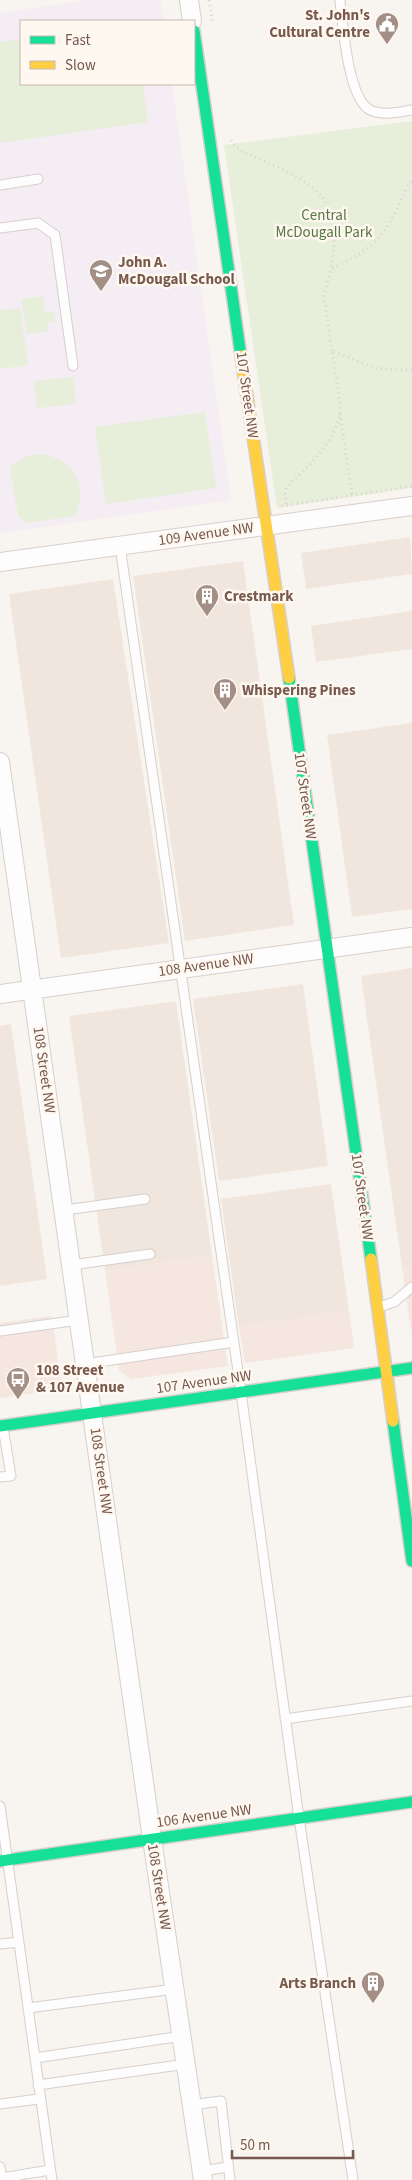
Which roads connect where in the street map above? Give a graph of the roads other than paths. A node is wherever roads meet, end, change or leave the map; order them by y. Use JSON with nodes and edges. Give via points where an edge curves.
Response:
{"nodes":[{"id":1,"x":189,"y":0,"type":"edge"},
{"id":2,"x":340,"y":1,"type":"edge"},
{"id":3,"x":192,"y":20,"type":"edge"},
{"id":4,"x":195,"y":37,"type":"edge"},
{"id":5,"x":412,"y":110,"type":"edge"},
{"id":6,"x":38,"y":179,"type":"dead end"},
{"id":7,"x":0,"y":185,"type":"edge"},
{"id":8,"x":0,"y":228,"type":"edge"},
{"id":9,"x":74,"y":366,"type":"dead end"},
{"id":10,"x":412,"y":506,"type":"edge"},
{"id":11,"x":266,"y":526,"type":"junction"},
{"id":12,"x":120,"y":546,"type":"junction"},
{"id":13,"x":0,"y":562,"type":"edge"},
{"id":14,"x":0,"y":762,"type":"edge"},
{"id":15,"x":412,"y":937,"type":"edge"},
{"id":16,"x":327,"y":949,"type":"junction"},
{"id":17,"x":180,"y":969,"type":"junction"},
{"id":18,"x":33,"y":989,"type":"junction"},
{"id":19,"x":0,"y":994,"type":"edge"},
{"id":20,"x":144,"y":1199,"type":"dead end"},
{"id":21,"x":64,"y":1210,"type":"junction"},
{"id":22,"x":150,"y":1254,"type":"dead end"},
{"id":23,"x":72,"y":1265,"type":"junction"},
{"id":24,"x":412,"y":1287,"type":"edge"},
{"id":25,"x":378,"y":1308,"type":"junction"},
{"id":26,"x":79,"y":1320,"type":"junction"},
{"id":27,"x":0,"y":1331,"type":"edge"},
{"id":28,"x":234,"y":1342,"type":"junction"},
{"id":29,"x":86,"y":1364,"type":"junction"},
{"id":30,"x":412,"y":1368,"type":"edge"},
{"id":31,"x":387,"y":1371,"type":"junction"},
{"id":32,"x":242,"y":1392,"type":"junction"},
{"id":33,"x":92,"y":1413,"type":"junction"},
{"id":34,"x":2,"y":1426,"type":"edge"},
{"id":35,"x":0,"y":1478,"type":"edge"},
{"id":36,"x":412,"y":1561,"type":"edge"},
{"id":37,"x":412,"y":1701,"type":"edge"},
{"id":38,"x":285,"y":1719,"type":"junction"},
{"id":39,"x":412,"y":1802,"type":"edge"},
{"id":40,"x":0,"y":1806,"type":"edge"},
{"id":41,"x":298,"y":1818,"type":"junction"},
{"id":42,"x":152,"y":1838,"type":"junction"},
{"id":43,"x":4,"y":1860,"type":"edge"},
{"id":44,"x":19,"y":1942,"type":"junction"},
{"id":45,"x":0,"y":1944,"type":"edge"},
{"id":46,"x":174,"y":1989,"type":"junction"},
{"id":47,"x":28,"y":2008,"type":"junction"},
{"id":48,"x":182,"y":2036,"type":"junction"},
{"id":49,"x":34,"y":2058,"type":"junction"},
{"id":50,"x":186,"y":2064,"type":"junction"},
{"id":51,"x":38,"y":2085,"type":"junction"},
{"id":52,"x":39,"y":2098,"type":"junction"},
{"id":53,"x":0,"y":2104,"type":"edge"},
{"id":54,"x":192,"y":2105,"type":"junction"},
{"id":55,"x":0,"y":2167,"type":"edge"},
{"id":56,"x":228,"y":2167,"type":"junction"},
{"id":57,"x":50,"y":2170,"type":"junction"},
{"id":58,"x":203,"y":2175,"type":"edge"},
{"id":59,"x":52,"y":2180,"type":"edge"},
{"id":60,"x":230,"y":2180,"type":"edge"},
{"id":61,"x":353,"y":2180,"type":"edge"}],
"edges":[{"from":1,"to":3,"type":"street"},
{"from":2,"to":5,"type":"lane","via":[[351,78],[360,98],[369,110],[382,114]]},
{"from":4,"to":11,"type":"street","name":"107 Street NW"},
{"from":6,"to":7,"type":"lane"},
{"from":8,"to":9,"type":"lane","via":[[38,223],[55,235]]},
{"from":10,"to":11,"type":"street","name":"109 Avenue NW"},
{"from":11,"to":12,"type":"street","name":"109 Avenue NW"},
{"from":11,"to":16,"type":"street","name":"107 Street NW"},
{"from":12,"to":13,"type":"street","name":"109 Avenue NW"},
{"from":12,"to":17,"type":"lane"},
{"from":14,"to":18,"type":"street","name":"108 Street NW"},
{"from":15,"to":16,"type":"street","name":"108 Avenue NW"},
{"from":16,"to":17,"type":"street","name":"108 Avenue NW"},
{"from":16,"to":25,"type":"street","name":"107 Street NW"},
{"from":17,"to":18,"type":"street","name":"108 Avenue NW"},
{"from":17,"to":28,"type":"lane"},
{"from":18,"to":19,"type":"street","name":"108 Avenue NW"},
{"from":18,"to":21,"type":"street","name":"108 Street NW"},
{"from":20,"to":21,"type":"lane"},
{"from":21,"to":23,"type":"street","name":"108 Street NW"},
{"from":22,"to":23,"type":"lane"},
{"from":23,"to":26,"type":"street","name":"108 Street NW"},
{"from":24,"to":25,"type":"lane","via":[[394,1302]]},
{"from":25,"to":31,"type":"street","name":"107 Street NW"},
{"from":26,"to":27,"type":"lane"},
{"from":26,"to":29,"type":"street","name":"108 Street NW"},
{"from":28,"to":29,"type":"lane"},
{"from":28,"to":32,"type":"lane"},
{"from":29,"to":33,"type":"street","name":"108 Street NW"},
{"from":30,"to":31,"type":"street","name":"107 Avenue NW"},
{"from":31,"to":32,"type":"street","name":"107 Avenue NW"},
{"from":31,"to":36,"type":"street","name":"107 Street NW"},
{"from":32,"to":33,"type":"street","name":"107 Avenue NW"},
{"from":32,"to":38,"type":"lane"},
{"from":33,"to":34,"type":"street","name":"107 Avenue NW"},
{"from":33,"to":42,"type":"street","name":"108 Street NW"},
{"from":34,"to":35,"type":"lane","via":[[11,1476]]},
{"from":37,"to":38,"type":"lane"},
{"from":38,"to":41,"type":"lane"},
{"from":39,"to":41,"type":"street","name":"106 Avenue NW"},
{"from":40,"to":43,"type":"lane"},
{"from":41,"to":42,"type":"street","name":"106 Avenue NW"},
{"from":41,"to":61,"type":"lane"},
{"from":42,"to":43,"type":"street","name":"106 Avenue NW"},
{"from":42,"to":46,"type":"street","name":"108 Street NW"},
{"from":43,"to":44,"type":"lane"},
{"from":44,"to":45,"type":"lane"},
{"from":44,"to":47,"type":"lane"},
{"from":46,"to":47,"type":"lane"},
{"from":46,"to":48,"type":"street","name":"108 Street NW"},
{"from":47,"to":49,"type":"lane"},
{"from":48,"to":49,"type":"lane"},
{"from":48,"to":50,"type":"street","name":"108 Street NW"},
{"from":49,"to":51,"type":"lane"},
{"from":50,"to":51,"type":"lane"},
{"from":50,"to":54,"type":"street","name":"108 Street NW"},
{"from":51,"to":52,"type":"lane"},
{"from":52,"to":53,"type":"lane"},
{"from":52,"to":57,"type":"lane"},
{"from":54,"to":56,"type":"lane","via":[[221,2101]]},
{"from":54,"to":58,"type":"street","name":"108 Street NW"},
{"from":55,"to":57,"type":"lane","via":[[2,2178]]},
{"from":56,"to":58,"type":"lane"},
{"from":56,"to":60,"type":"lane"},
{"from":57,"to":59,"type":"lane"}]}
